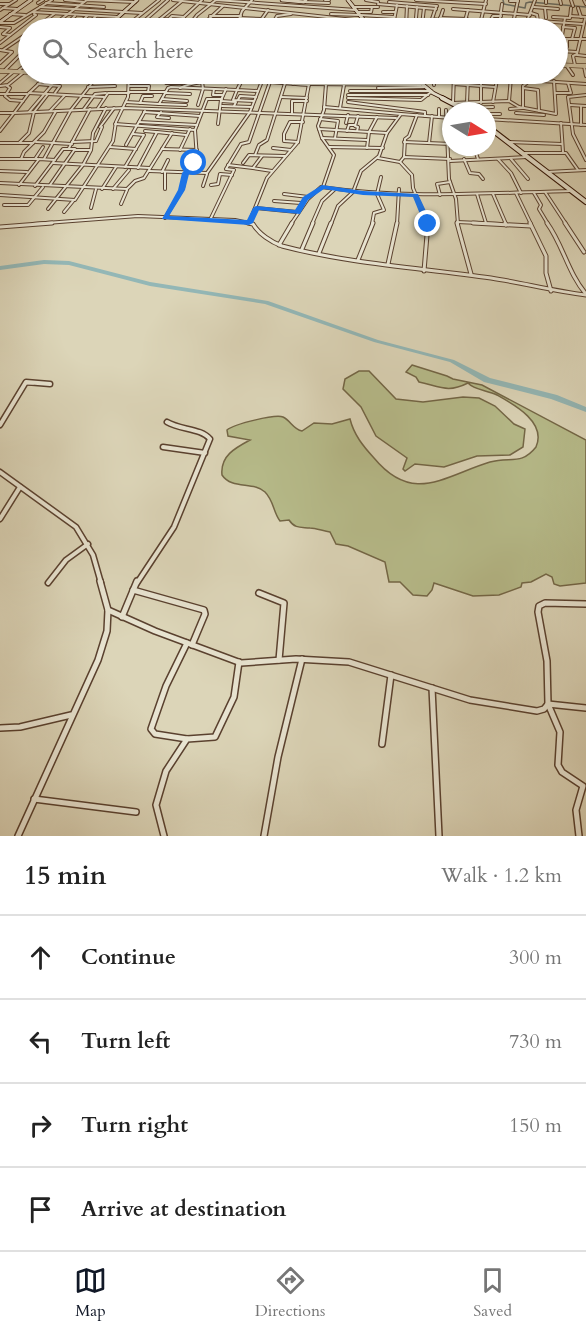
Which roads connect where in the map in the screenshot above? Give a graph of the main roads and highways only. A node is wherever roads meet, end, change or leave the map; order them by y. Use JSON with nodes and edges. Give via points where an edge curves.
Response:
{"nodes":[{"id":1,"x":568,"y":64,"type":"edge"},
{"id":2,"x":568,"y":65,"type":"edge"},
{"id":3,"x":585,"y":66,"type":"edge"},
{"id":4,"x":2,"y":71,"type":"edge"},
{"id":5,"x":18,"y":71,"type":"edge"}],
"edges":[{"from":1,"to":3,"type":"main road"},
{"from":2,"to":3,"type":"main road"},
{"from":4,"to":5,"type":"main road"}]}
